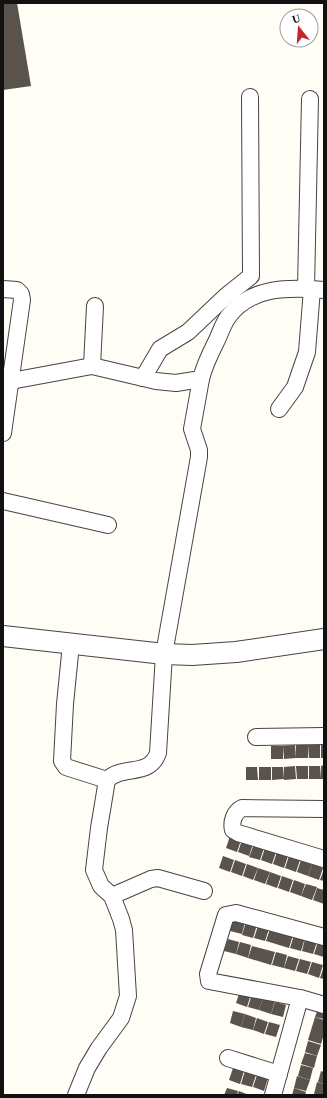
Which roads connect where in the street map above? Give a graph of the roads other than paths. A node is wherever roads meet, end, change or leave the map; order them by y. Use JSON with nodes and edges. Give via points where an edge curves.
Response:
{"nodes":[{"id":1,"x":250,"y":97,"type":"dead end"},
{"id":2,"x":310,"y":99,"type":"dead end"},
{"id":3,"x":251,"y":276,"type":"junction"},
{"id":4,"x":3,"y":288,"type":"edge"},
{"id":5,"x":314,"y":289,"type":"edge"},
{"id":6,"x":258,"y":294,"type":"junction"},
{"id":7,"x":95,"y":306,"type":"dead end"},
{"id":8,"x":92,"y":366,"type":"junction"},
{"id":9,"x":143,"y":378,"type":"junction"},
{"id":10,"x":201,"y":379,"type":"junction"},
{"id":11,"x":11,"y":381,"type":"junction"},
{"id":12,"x":279,"y":409,"type":"dead end"},
{"id":13,"x":3,"y":433,"type":"edge"},
{"id":14,"x":3,"y":501,"type":"edge"},
{"id":15,"x":108,"y":525,"type":"dead end"},
{"id":16,"x":3,"y":636,"type":"edge"},
{"id":17,"x":324,"y":639,"type":"edge"},
{"id":18,"x":71,"y":644,"type":"junction"},
{"id":19,"x":164,"y":654,"type":"junction"},
{"id":20,"x":324,"y":736,"type":"edge"},
{"id":21,"x":256,"y":737,"type":"dead end"},
{"id":22,"x":107,"y":780,"type":"junction"},
{"id":23,"x":324,"y":809,"type":"edge"},
{"id":24,"x":324,"y":859,"type":"edge"},
{"id":25,"x":204,"y":891,"type":"dead end"},
{"id":26,"x":112,"y":896,"type":"junction"},
{"id":27,"x":324,"y":937,"type":"edge"},
{"id":28,"x":300,"y":998,"type":"junction"},
{"id":29,"x":324,"y":1005,"type":"edge"},
{"id":30,"x":228,"y":1058,"type":"dead end"},
{"id":31,"x":279,"y":1074,"type":"junction"},
{"id":32,"x":76,"y":1095,"type":"edge"},
{"id":33,"x":273,"y":1095,"type":"edge"}],
"edges":[{"from":1,"to":3,"type":"street"},
{"from":2,"to":5,"type":"street"},
{"from":3,"to":6,"type":"street"},
{"from":3,"to":9,"type":"street","via":[[188,332],[160,349]]},
{"from":4,"to":11,"type":"street","via":[[17,290],[22,300]]},
{"from":5,"to":6,"type":"street","via":[[288,288]]},
{"from":5,"to":12,"type":"street","via":[[307,352],[295,387]]},
{"from":6,"to":10,"type":"street","via":[[237,307],[228,318]]},
{"from":7,"to":8,"type":"street"},
{"from":8,"to":9,"type":"street"},
{"from":8,"to":11,"type":"street"},
{"from":9,"to":10,"type":"street","via":[[176,383]]},
{"from":10,"to":19,"type":"street","via":[[192,429],[199,457]]},
{"from":11,"to":13,"type":"street"},
{"from":14,"to":15,"type":"street"},
{"from":16,"to":18,"type":"street"},
{"from":17,"to":19,"type":"street","via":[[213,655]]},
{"from":18,"to":19,"type":"street"},
{"from":18,"to":22,"type":"street","via":[[62,761],[66,767]]},
{"from":19,"to":22,"type":"street","via":[[158,756],[145,768],[118,773]]},
{"from":20,"to":21,"type":"street"},
{"from":22,"to":26,"type":"street","via":[[94,870],[101,886]]},
{"from":23,"to":24,"type":"street","via":[[242,808],[235,813],[232,824],[233,830],[238,833]]},
{"from":25,"to":26,"type":"street","via":[[158,878]]},
{"from":26,"to":32,"type":"street","via":[[124,930],[128,996],[124,1013],[87,1068]]},
{"from":27,"to":28,"type":"street","via":[[236,913],[226,915],[208,974],[209,981]]},
{"from":28,"to":29,"type":"street"},
{"from":28,"to":31,"type":"street"},
{"from":30,"to":31,"type":"street"},
{"from":31,"to":33,"type":"street"}]}
